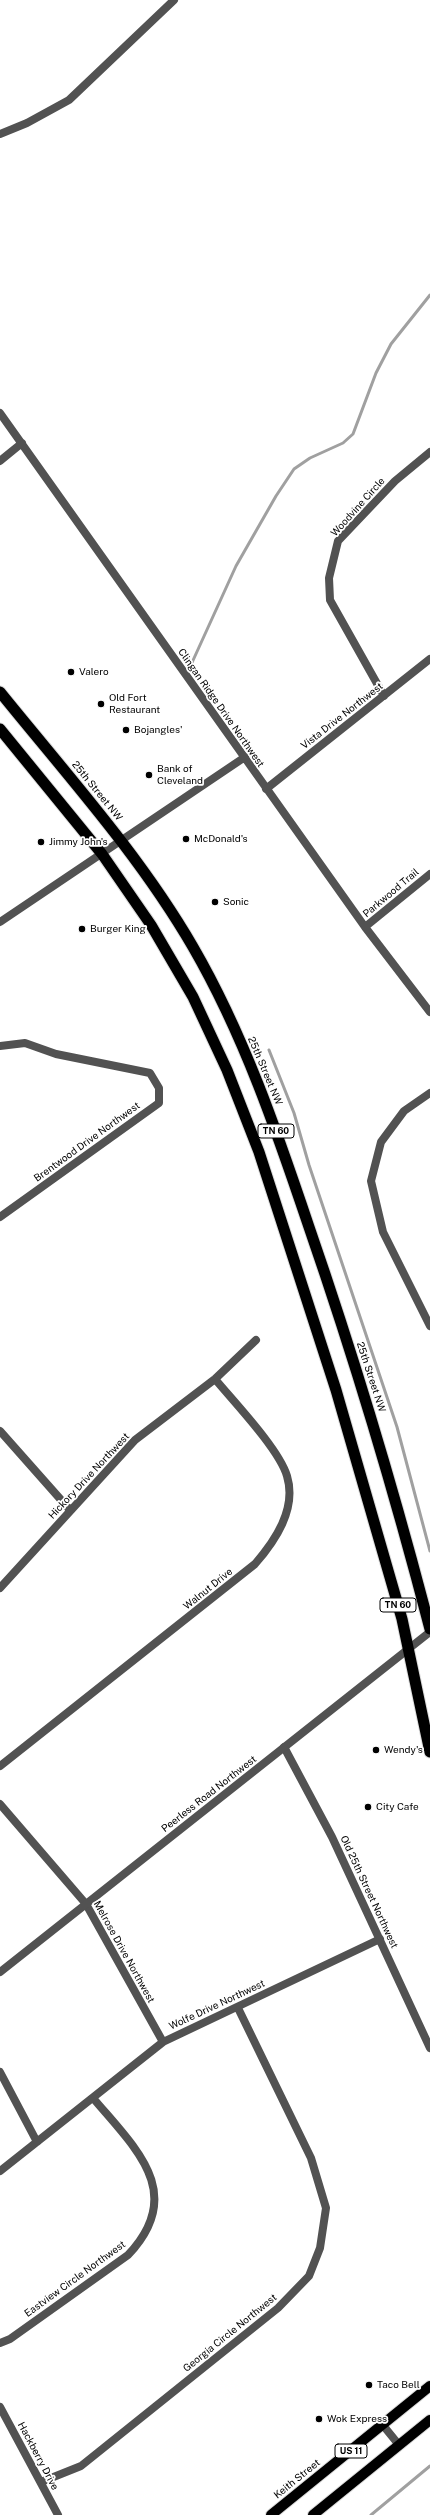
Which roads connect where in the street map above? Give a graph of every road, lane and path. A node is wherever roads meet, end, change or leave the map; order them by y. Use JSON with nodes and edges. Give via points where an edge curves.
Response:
{"nodes":[{"id":1,"x":174,"y":0,"type":"edge"},
{"id":2,"x":0,"y":134,"type":"edge"},
{"id":3,"x":0,"y":413,"type":"edge"},
{"id":4,"x":22,"y":443,"type":"junction"},
{"id":5,"x":430,"y":452,"type":"edge"},
{"id":6,"x":0,"y":461,"type":"edge"},
{"id":7,"x":430,"y":659,"type":"edge"},
{"id":8,"x":0,"y":692,"type":"edge"},
{"id":9,"x":384,"y":696,"type":"junction"},
{"id":10,"x":0,"y":729,"type":"edge"},
{"id":11,"x":244,"y":758,"type":"junction"},
{"id":12,"x":266,"y":789,"type":"junction"},
{"id":13,"x":122,"y":840,"type":"junction"},
{"id":14,"x":102,"y":854,"type":"junction"},
{"id":15,"x":430,"y":874,"type":"edge"},
{"id":16,"x":0,"y":922,"type":"edge"},
{"id":17,"x":365,"y":927,"type":"junction"},
{"id":18,"x":430,"y":1012,"type":"edge"},
{"id":19,"x":0,"y":1046,"type":"edge"},
{"id":20,"x":430,"y":1093,"type":"edge"},
{"id":21,"x":0,"y":1217,"type":"edge"},
{"id":22,"x":430,"y":1326,"type":"edge"},
{"id":23,"x":256,"y":1340,"type":"dead end"},
{"id":24,"x":215,"y":1379,"type":"junction"},
{"id":25,"x":0,"y":1431,"type":"edge"},
{"id":26,"x":70,"y":1510,"type":"junction"},
{"id":27,"x":0,"y":1588,"type":"edge"},
{"id":28,"x":430,"y":1630,"type":"edge"},
{"id":29,"x":408,"y":1650,"type":"junction"},
{"id":30,"x":284,"y":1747,"type":"junction"},
{"id":31,"x":430,"y":1752,"type":"edge"},
{"id":32,"x":0,"y":1766,"type":"edge"},
{"id":33,"x":0,"y":1804,"type":"edge"},
{"id":34,"x":86,"y":1904,"type":"junction"},
{"id":35,"x":380,"y":1939,"type":"junction"},
{"id":36,"x":0,"y":1972,"type":"edge"},
{"id":37,"x":238,"y":2008,"type":"junction"},
{"id":38,"x":163,"y":2042,"type":"junction"},
{"id":39,"x":430,"y":2048,"type":"edge"},
{"id":40,"x":0,"y":2072,"type":"edge"},
{"id":41,"x":92,"y":2098,"type":"junction"},
{"id":42,"x":37,"y":2142,"type":"junction"},
{"id":43,"x":0,"y":2171,"type":"edge"},
{"id":44,"x":0,"y":2343,"type":"edge"},
{"id":45,"x":430,"y":2386,"type":"edge"},
{"id":46,"x":0,"y":2407,"type":"edge"},
{"id":47,"x":430,"y":2420,"type":"edge"},
{"id":48,"x":382,"y":2424,"type":"junction"},
{"id":49,"x":399,"y":2445,"type":"junction"},
{"id":50,"x":41,"y":2482,"type":"junction"},
{"id":51,"x":58,"y":2515,"type":"edge"},
{"id":52,"x":271,"y":2515,"type":"edge"},
{"id":53,"x":313,"y":2515,"type":"edge"}],
"edges":[{"from":1,"to":2,"type":"street","via":[[69,100],[27,123]]},
{"from":3,"to":4,"type":"street","name":"Clingan Ridge Drive Northwest"},
{"from":4,"to":6,"type":"street"},
{"from":4,"to":11,"type":"street","name":"Clingan Ridge Drive Northwest"},
{"from":5,"to":9,"type":"street","name":"Woodvine Circle","via":[[395,481],[338,541],[329,578],[330,600]]},
{"from":7,"to":9,"type":"street","name":"Vista Drive Northwest"},
{"from":8,"to":13,"type":"highway","name":"25th Street NW","number":"TN 60"},
{"from":9,"to":12,"type":"street","name":"Vista Drive Northwest"},
{"from":10,"to":14,"type":"highway","number":"TN 60"},
{"from":11,"to":12,"type":"street","name":"Clingan Ridge Drive Northwest"},
{"from":11,"to":13,"type":"street"},
{"from":12,"to":17,"type":"street","name":"Clingan Ridge Drive Northwest"},
{"from":13,"to":14,"type":"street"},
{"from":13,"to":28,"type":"highway","name":"25th Street NW","number":"TN 60","via":[[193,947],[257,1080],[329,1285],[378,1438]]},
{"from":14,"to":16,"type":"street"},
{"from":14,"to":29,"type":"highway","number":"TN 60","via":[[151,925],[193,997],[227,1070],[259,1152],[336,1390],[402,1619]]},
{"from":15,"to":17,"type":"street","name":"Parkwood Trail"},
{"from":17,"to":18,"type":"street","name":"Clingan Ridge Drive Northwest"},
{"from":19,"to":21,"type":"street","name":"Brentwood Drive Northwest","via":[[25,1043],[56,1054],[150,1073],[159,1088],[159,1103]]},
{"from":20,"to":22,"type":"street","via":[[404,1111],[382,1142],[371,1181],[383,1232]]},
{"from":23,"to":24,"type":"street","name":"Hickory Drive Northwest"},
{"from":24,"to":26,"type":"street","name":"Hickory Drive Northwest","via":[[135,1440]]},
{"from":24,"to":32,"type":"street","name":"Walnut Drive","via":[[278,1456],[288,1477],[288,1503],[284,1522],[272,1544],[256,1564]]},
{"from":25,"to":26,"type":"street"},
{"from":26,"to":27,"type":"street","name":"Hickory Drive Northwest"},
{"from":28,"to":29,"type":"street","name":"Peerless Road Northwest"},
{"from":29,"to":30,"type":"street","name":"Peerless Road Northwest"},
{"from":29,"to":31,"type":"highway","number":"TN 60"},
{"from":30,"to":34,"type":"street","name":"Peerless Road Northwest"},
{"from":30,"to":35,"type":"street","name":"Old 25th Street Northwest","via":[[332,1838]]},
{"from":33,"to":34,"type":"street","name":"Melrose Drive Northwest"},
{"from":34,"to":36,"type":"street","name":"Peerless Road Northwest"},
{"from":34,"to":38,"type":"street","name":"Melrose Drive Northwest"},
{"from":35,"to":37,"type":"street","name":"Wolfe Drive Northwest","via":[[325,1963]]},
{"from":35,"to":39,"type":"street","name":"Old 25th Street Northwest"},
{"from":37,"to":38,"type":"street","name":"Wolfe Drive Northwest","via":[[190,2027]]},
{"from":37,"to":50,"type":"street","name":"Georgia Circle Northwest","via":[[312,2158],[326,2208],[320,2248],[309,2276],[278,2308],[81,2466]]},
{"from":38,"to":41,"type":"street","name":"Wolfe Drive Northwest"},
{"from":40,"to":42,"type":"street"},
{"from":41,"to":42,"type":"street","name":"Wolfe Drive Northwest"},
{"from":41,"to":44,"type":"street","name":"Eastview Circle Northwest","via":[[139,2152],[155,2186],[155,2211],[144,2238],[128,2255],[10,2339]]},
{"from":42,"to":43,"type":"street","name":"Wolfe Drive Northwest"},
{"from":45,"to":48,"type":"main road","name":"Keith Street","number":"US 11"},
{"from":46,"to":50,"type":"street","name":"Hackberry Drive"},
{"from":47,"to":49,"type":"main road","number":"US 11"},
{"from":48,"to":49,"type":"street"},
{"from":48,"to":52,"type":"main road","name":"Keith Street","number":"US 11"},
{"from":49,"to":53,"type":"main road","number":"US 11"},
{"from":50,"to":51,"type":"street","name":"Hackberry Drive"}]}
